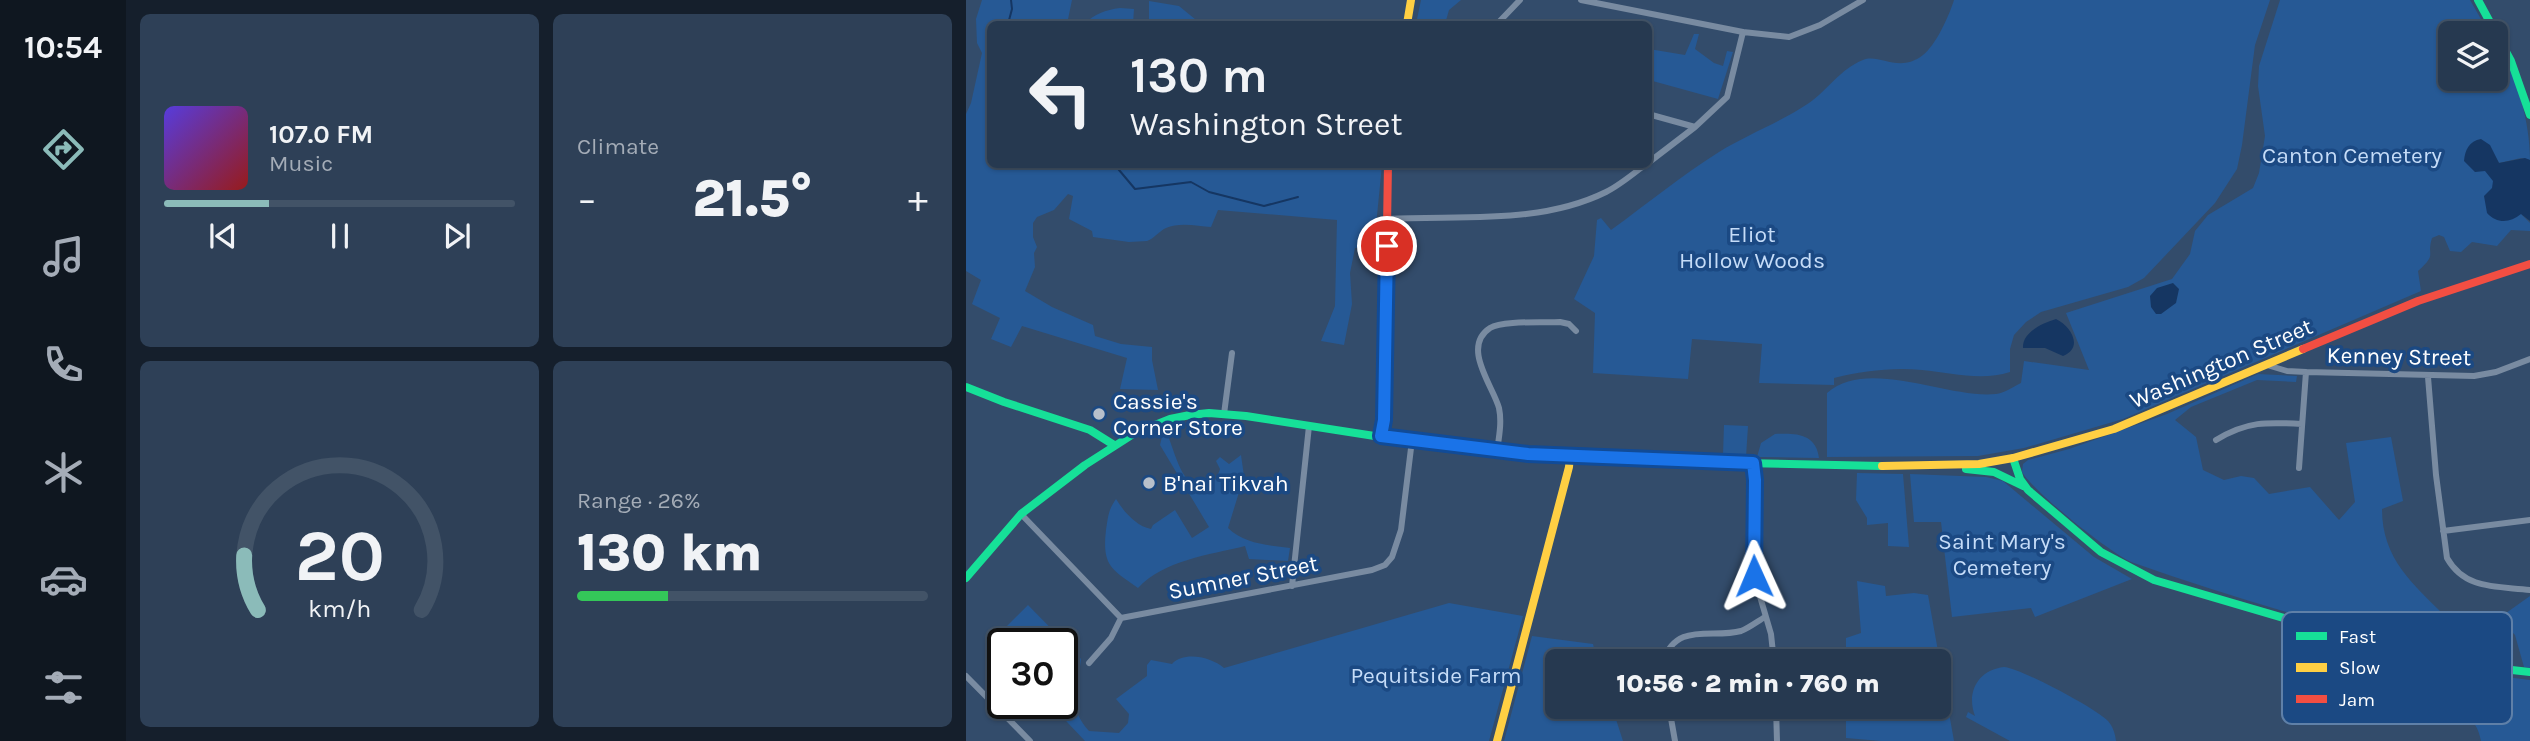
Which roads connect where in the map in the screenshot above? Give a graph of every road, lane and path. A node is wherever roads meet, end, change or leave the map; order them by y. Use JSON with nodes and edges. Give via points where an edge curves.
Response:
{"nodes":[{"id":1,"x":1411,"y":0,"type":"edge"},
{"id":2,"x":1520,"y":0,"type":"edge"},
{"id":3,"x":1581,"y":0,"type":"edge"},
{"id":4,"x":1863,"y":0,"type":"edge"},
{"id":5,"x":2478,"y":0,"type":"edge"},
{"id":6,"x":1408,"y":21,"type":"edge"},
{"id":7,"x":1500,"y":21,"type":"edge"},
{"id":8,"x":1743,"y":32,"type":"junction"},
{"id":9,"x":1652,"y":115,"type":"edge"},
{"id":10,"x":2530,"y":115,"type":"edge"},
{"id":11,"x":1695,"y":127,"type":"junction"},
{"id":12,"x":1652,"y":160,"type":"edge"},
{"id":13,"x":1388,"y":168,"type":"edge"},
{"id":14,"x":1641,"y":168,"type":"edge"},
{"id":15,"x":1388,"y":219,"type":"junction"},
{"id":16,"x":2530,"y":264,"type":"edge"},
{"id":17,"x":1576,"y":331,"type":"dead end"},
{"id":18,"x":1232,"y":353,"type":"dead end"},
{"id":19,"x":2530,"y":359,"type":"edge"},
{"id":20,"x":2265,"y":365,"type":"junction"},
{"id":21,"x":2305,"y":372,"type":"junction"},
{"id":22,"x":2428,"y":377,"type":"junction"},
{"id":23,"x":966,"y":387,"type":"edge"},
{"id":24,"x":1224,"y":414,"type":"junction"},
{"id":25,"x":2302,"y":424,"type":"junction"},
{"id":26,"x":1309,"y":426,"type":"junction"},
{"id":27,"x":1381,"y":436,"type":"junction"},
{"id":28,"x":1412,"y":440,"type":"junction"},
{"id":29,"x":2217,"y":440,"type":"dead end"},
{"id":30,"x":1114,"y":445,"type":"junction"},
{"id":31,"x":1497,"y":451,"type":"junction"},
{"id":32,"x":1570,"y":456,"type":"junction"},
{"id":33,"x":2009,"y":459,"type":"junction"},
{"id":34,"x":1753,"y":463,"type":"junction"},
{"id":35,"x":1920,"y":466,"type":"junction"},
{"id":36,"x":2300,"y":468,"type":"dead end"},
{"id":37,"x":2017,"y":482,"type":"junction"},
{"id":38,"x":2028,"y":490,"type":"junction"},
{"id":39,"x":1021,"y":514,"type":"junction"},
{"id":40,"x":2530,"y":520,"type":"edge"},
{"id":41,"x":2443,"y":531,"type":"junction"},
{"id":42,"x":966,"y":578,"type":"edge"},
{"id":43,"x":1292,"y":586,"type":"junction"},
{"id":44,"x":2530,"y":590,"type":"edge"},
{"id":45,"x":1765,"y":617,"type":"junction"},
{"id":46,"x":2282,"y":617,"type":"edge"},
{"id":47,"x":1121,"y":618,"type":"junction"},
{"id":48,"x":1670,"y":649,"type":"edge"},
{"id":49,"x":1774,"y":649,"type":"edge"},
{"id":50,"x":1089,"y":663,"type":"dead end"},
{"id":51,"x":2512,"y":670,"type":"edge"},
{"id":52,"x":2530,"y":672,"type":"edge"},
{"id":53,"x":966,"y":676,"type":"edge"},
{"id":54,"x":1671,"y":719,"type":"edge"},
{"id":55,"x":1776,"y":719,"type":"edge"},
{"id":56,"x":1030,"y":741,"type":"edge"},
{"id":57,"x":1497,"y":741,"type":"edge"},
{"id":58,"x":1675,"y":741,"type":"edge"},
{"id":59,"x":1777,"y":741,"type":"edge"}],
"edges":[{"from":1,"to":6,"type":"main road"},
{"from":2,"to":7,"type":"street"},
{"from":3,"to":8,"type":"street"},
{"from":4,"to":8,"type":"street","via":[[1799,35]]},
{"from":5,"to":10,"type":"main road","via":[[2511,61]]},
{"from":8,"to":11,"type":"street","via":[[1727,97]]},
{"from":9,"to":11,"type":"street"},
{"from":11,"to":12,"type":"street"},
{"from":13,"to":15,"type":"main road"},
{"from":14,"to":15,"type":"street","via":[[1608,191],[1545,212]]},
{"from":15,"to":27,"type":"main road"},
{"from":16,"to":20,"type":"main road","name":"Washington Street","via":[[2418,301]]},
{"from":17,"to":31,"type":"street","via":[[1560,322],[1501,324],[1483,336],[1478,354],[1498,405]]},
{"from":18,"to":24,"type":"street"},
{"from":19,"to":22,"type":"street","name":"Kenney Street","via":[[2474,376]]},
{"from":20,"to":21,"type":"street","name":"Kenney Street"},
{"from":20,"to":33,"type":"main road","name":"Washington Street","via":[[2115,429]]},
{"from":21,"to":22,"type":"street","name":"Kenney Street"},
{"from":21,"to":25,"type":"street"},
{"from":22,"to":41,"type":"street"},
{"from":23,"to":30,"type":"main road","via":[[1085,428]]},
{"from":24,"to":26,"type":"main road","name":"Washington Street"},
{"from":24,"to":30,"type":"main road","name":"Washington Street","via":[[1170,419]]},
{"from":25,"to":29,"type":"street","via":[[2258,423]]},
{"from":25,"to":36,"type":"street"},
{"from":26,"to":27,"type":"main road","name":"Washington Street"},
{"from":26,"to":43,"type":"street"},
{"from":27,"to":28,"type":"main road","name":"Washington Street"},
{"from":28,"to":31,"type":"main road","name":"Washington Street"},
{"from":28,"to":43,"type":"street","name":"Sumner Street","via":[[1401,530],[1392,557],[1372,570]]},
{"from":30,"to":39,"type":"main road","name":"Washington Street"},
{"from":31,"to":32,"type":"main road","name":"Washington Street"},
{"from":32,"to":34,"type":"main road","name":"Washington Street"},
{"from":32,"to":57,"type":"main road"},
{"from":33,"to":35,"type":"main road","name":"Washington Street"},
{"from":33,"to":37,"type":"main road","via":[[2007,471]]},
{"from":33,"to":38,"type":"main road"},
{"from":34,"to":35,"type":"main road","name":"Washington Street"},
{"from":34,"to":45,"type":"street","via":[[1754,576]]},
{"from":35,"to":37,"type":"main road","name":"Washington Street","via":[[1986,471]]},
{"from":37,"to":38,"type":"main road","name":"Washington Street"},
{"from":38,"to":46,"type":"main road","name":"Washington Street","via":[[2122,565],[2154,580]]},
{"from":39,"to":42,"type":"main road","name":"Washington Street"},
{"from":39,"to":47,"type":"street"},
{"from":40,"to":41,"type":"street"},
{"from":41,"to":44,"type":"street","via":[[2447,558],[2462,577]]},
{"from":43,"to":47,"type":"street","name":"Sumner Street"},
{"from":45,"to":48,"type":"street","via":[[1741,631],[1696,633],[1676,641]]},
{"from":45,"to":49,"type":"street"},
{"from":47,"to":50,"type":"street"},
{"from":51,"to":52,"type":"main road","name":"Washington Street"},
{"from":53,"to":56,"type":"street"},
{"from":54,"to":58,"type":"street"},
{"from":55,"to":59,"type":"street"}]}
